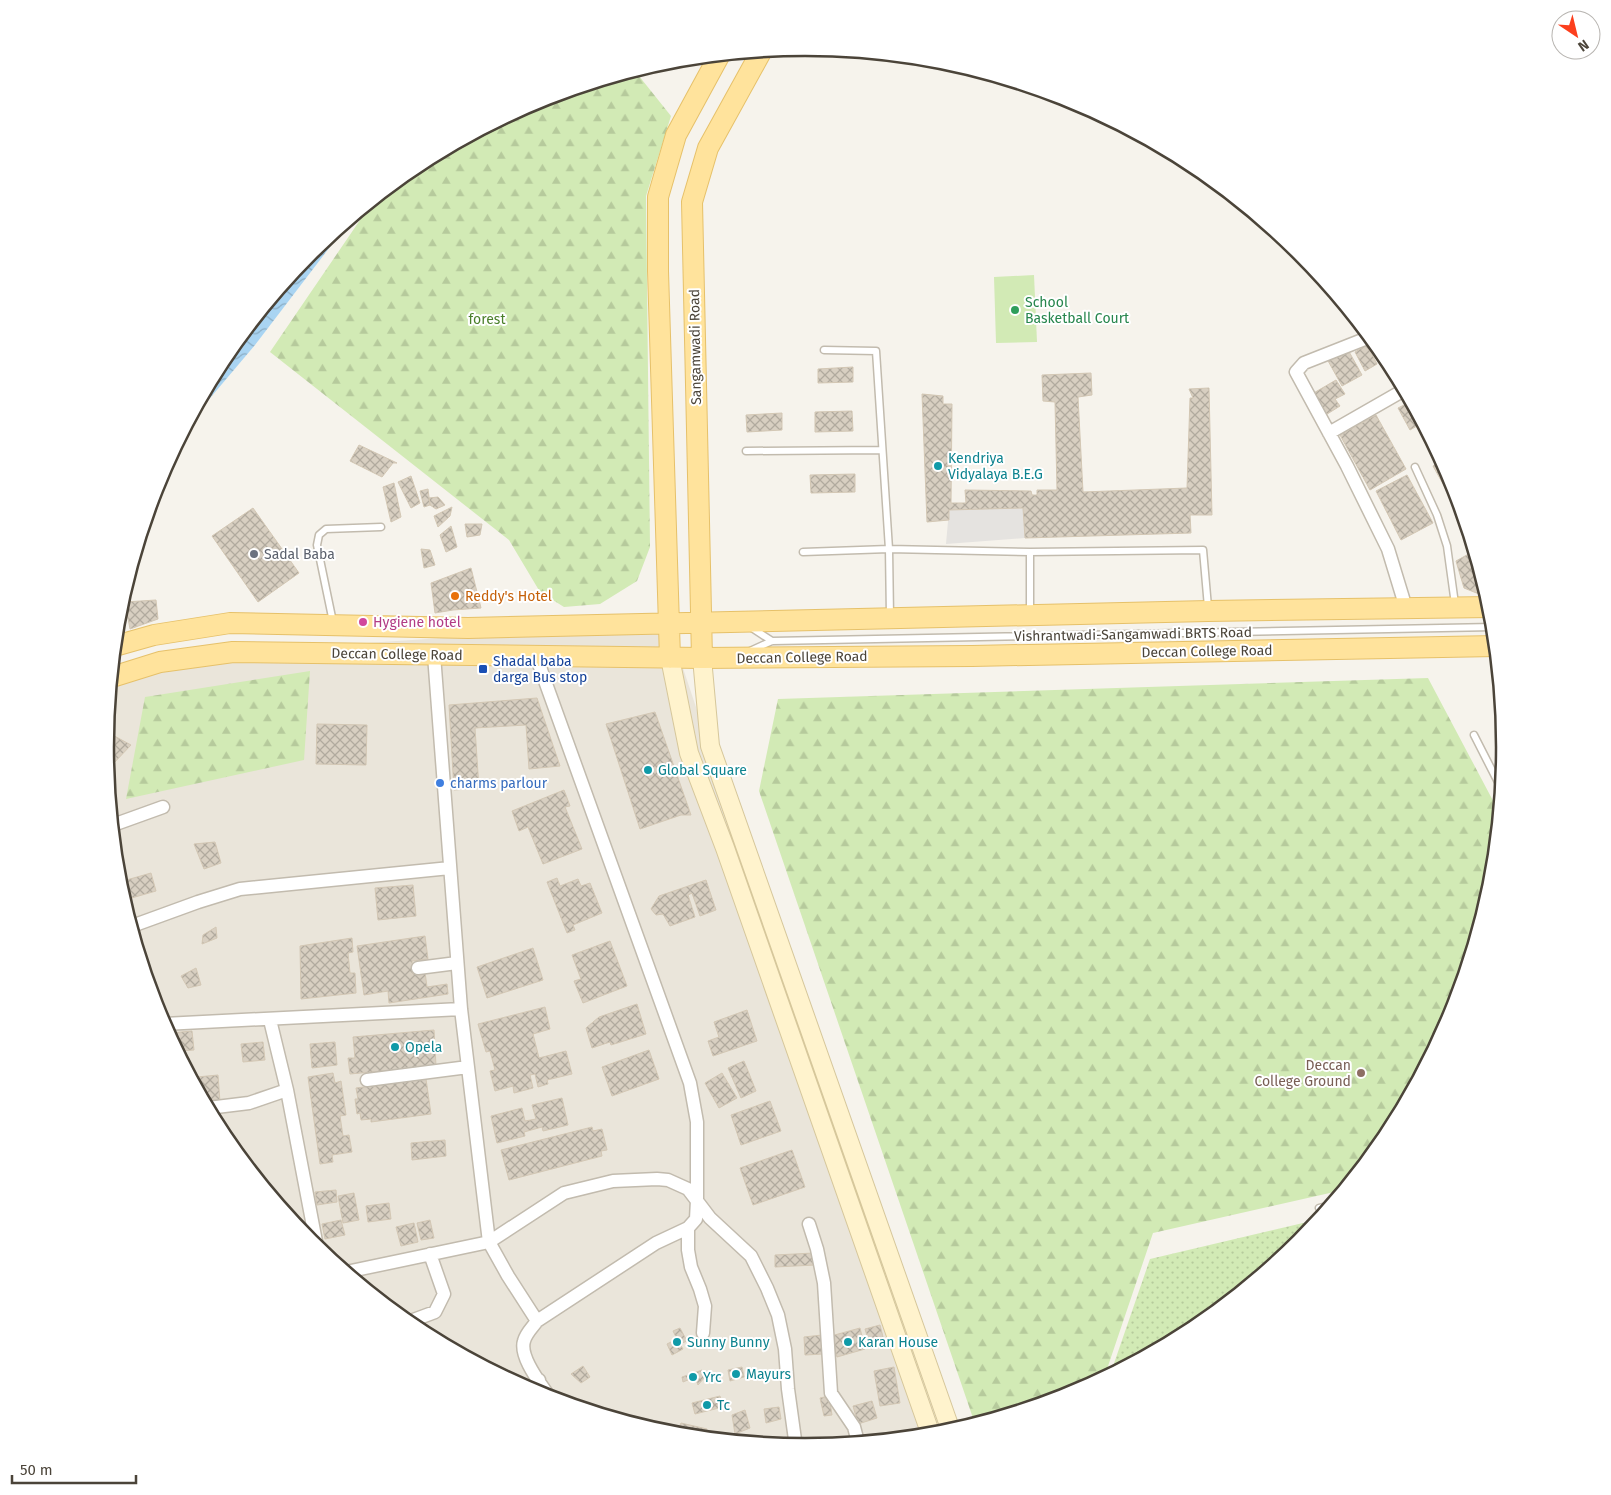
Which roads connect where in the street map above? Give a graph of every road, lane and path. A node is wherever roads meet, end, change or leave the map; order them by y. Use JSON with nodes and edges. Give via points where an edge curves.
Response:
{"nodes":[{"id":1,"x":758,"y":58,"type":"edge"},
{"id":2,"x":716,"y":62,"type":"edge"},
{"id":3,"x":1363,"y":340,"type":"edge"},
{"id":4,"x":824,"y":350,"type":"dead end"},
{"id":5,"x":1399,"y":393,"type":"edge"},
{"id":6,"x":1330,"y":433,"type":"junction"},
{"id":7,"x":882,"y":450,"type":"junction"},
{"id":8,"x":746,"y":451,"type":"dead end"},
{"id":9,"x":1415,"y":467,"type":"dead end"},
{"id":10,"x":381,"y":527,"type":"dead end"},
{"id":11,"x":889,"y":549,"type":"junction"},
{"id":12,"x":804,"y":552,"type":"dead end"},
{"id":13,"x":1030,"y":552,"type":"junction"},
{"id":14,"x":1482,"y":607,"type":"edge"},
{"id":15,"x":1406,"y":608,"type":"junction"},
{"id":16,"x":1456,"y":608,"type":"junction"},
{"id":17,"x":1208,"y":611,"type":"junction"},
{"id":18,"x":1030,"y":615,"type":"junction"},
{"id":19,"x":890,"y":618,"type":"junction"},
{"id":20,"x":742,"y":622,"type":"junction"},
{"id":21,"x":668,"y":623,"type":"junction"},
{"id":22,"x":702,"y":623,"type":"junction"},
{"id":23,"x":334,"y":625,"type":"junction"},
{"id":24,"x":1486,"y":627,"type":"edge"},
{"id":25,"x":772,"y":641,"type":"junction"},
{"id":26,"x":122,"y":644,"type":"edge"},
{"id":27,"x":1489,"y":646,"type":"edge"},
{"id":28,"x":434,"y":655,"type":"junction"},
{"id":29,"x":536,"y":656,"type":"junction"},
{"id":30,"x":670,"y":658,"type":"junction"},
{"id":31,"x":702,"y":658,"type":"junction"},
{"id":32,"x":735,"y":658,"type":"junction"},
{"id":33,"x":118,"y":676,"type":"edge"},
{"id":34,"x":1474,"y":735,"type":"dead end"},
{"id":35,"x":1496,"y":776,"type":"edge"},
{"id":36,"x":163,"y":807,"type":"dead end"},
{"id":37,"x":119,"y":823,"type":"edge"},
{"id":38,"x":450,"y":868,"type":"junction"},
{"id":39,"x":138,"y":924,"type":"edge"},
{"id":40,"x":457,"y":963,"type":"junction"},
{"id":41,"x":418,"y":968,"type":"dead end"},
{"id":42,"x":461,"y":1009,"type":"junction"},
{"id":43,"x":270,"y":1020,"type":"junction"},
{"id":44,"x":172,"y":1024,"type":"edge"},
{"id":45,"x":468,"y":1067,"type":"junction"},
{"id":46,"x":367,"y":1080,"type":"dead end"},
{"id":47,"x":287,"y":1090,"type":"junction"},
{"id":48,"x":217,"y":1109,"type":"edge"},
{"id":49,"x":697,"y":1200,"type":"junction"},
{"id":50,"x":810,"y":1224,"type":"dead end"},
{"id":51,"x":688,"y":1228,"type":"junction"},
{"id":52,"x":313,"y":1232,"type":"edge"},
{"id":53,"x":489,"y":1242,"type":"junction"},
{"id":54,"x":430,"y":1254,"type":"junction"},
{"id":55,"x":354,"y":1270,"type":"edge"},
{"id":56,"x":417,"y":1319,"type":"edge"},
{"id":57,"x":537,"y":1322,"type":"junction"},
{"id":58,"x":703,"y":1333,"type":"dead end"},
{"id":59,"x":539,"y":1380,"type":"junction"},
{"id":60,"x":535,"y":1383,"type":"edge"},
{"id":61,"x":543,"y":1387,"type":"edge"},
{"id":62,"x":948,"y":1423,"type":"edge"},
{"id":63,"x":928,"y":1427,"type":"edge"},
{"id":64,"x":857,"y":1437,"type":"edge"},
{"id":65,"x":795,"y":1439,"type":"edge"}],
"edges":[{"from":1,"to":22,"type":"main road","name":"Sangamwadi Road","via":[[708,148],[692,202]]},
{"from":2,"to":21,"type":"main road","via":[[676,135],[658,197]]},
{"from":3,"to":6,"type":"street","via":[[1304,364],[1296,372]]},
{"from":4,"to":7,"type":"lane","via":[[876,351]]},
{"from":5,"to":6,"type":"street"},
{"from":6,"to":15,"type":"street","via":[[1388,549]]},
{"from":7,"to":8,"type":"lane"},
{"from":7,"to":11,"type":"lane"},
{"from":9,"to":16,"type":"lane","via":[[1447,546]]},
{"from":10,"to":23,"type":"lane","via":[[326,529],[319,535],[317,545]]},
{"from":11,"to":12,"type":"lane"},
{"from":11,"to":13,"type":"lane"},
{"from":11,"to":19,"type":"lane"},
{"from":13,"to":17,"type":"lane","via":[[1203,550]]},
{"from":13,"to":18,"type":"lane"},
{"from":14,"to":16,"type":"main road","name":"Deccan College Road"},
{"from":15,"to":16,"type":"main road","name":"Deccan College Road"},
{"from":15,"to":17,"type":"main road","name":"Deccan College Road"},
{"from":17,"to":18,"type":"main road","name":"Deccan College Road"},
{"from":18,"to":19,"type":"main road","name":"Deccan College Road"},
{"from":19,"to":20,"type":"main road","name":"Deccan College Road"},
{"from":20,"to":22,"type":"main road","name":"Deccan College Road"},
{"from":20,"to":25,"type":"lane"},
{"from":21,"to":22,"type":"main road","name":"Deccan College Road"},
{"from":21,"to":23,"type":"main road","name":"Deccan College Road","via":[[468,628]]},
{"from":21,"to":30,"type":"main road"},
{"from":22,"to":31,"type":"main road","name":"Sangamwadi Road"},
{"from":23,"to":26,"type":"main road","name":"Deccan College Road","via":[[230,623],[154,635]]},
{"from":24,"to":25,"type":"lane","name":"Vishrantwadi-Sangamwadi BRTS Road"},
{"from":25,"to":32,"type":"lane"},
{"from":27,"to":32,"type":"main road","name":"Deccan College Road"},
{"from":28,"to":29,"type":"main road","name":"Deccan College Road"},
{"from":28,"to":33,"type":"main road","name":"Deccan College Road","via":[[233,652],[160,662]]},
{"from":28,"to":38,"type":"street"},
{"from":29,"to":30,"type":"main road","name":"Deccan College Road"},
{"from":29,"to":49,"type":"street","via":[[690,1083],[697,1122]]},
{"from":30,"to":31,"type":"main road","name":"Deccan College Road"},
{"from":30,"to":63,"type":"street","via":[[689,753]]},
{"from":31,"to":32,"type":"main road","name":"Deccan College Road"},
{"from":31,"to":62,"type":"street","via":[[710,746]]},
{"from":34,"to":35,"type":"lane"},
{"from":36,"to":37,"type":"street"},
{"from":38,"to":39,"type":"street","via":[[240,890]]},
{"from":38,"to":40,"type":"street"},
{"from":40,"to":41,"type":"street"},
{"from":40,"to":42,"type":"street"},
{"from":42,"to":43,"type":"street"},
{"from":42,"to":45,"type":"street"},
{"from":43,"to":44,"type":"street"},
{"from":43,"to":47,"type":"street"},
{"from":45,"to":46,"type":"street"},
{"from":45,"to":53,"type":"street"},
{"from":47,"to":48,"type":"street","via":[[249,1103]]},
{"from":47,"to":52,"type":"street"},
{"from":49,"to":51,"type":"street","via":[[696,1218]]},
{"from":49,"to":53,"type":"street","via":[[688,1190],[668,1180],[613,1181],[564,1193]]},
{"from":49,"to":65,"type":"street","via":[[710,1218],[752,1256],[767,1288],[778,1315],[785,1349]]},
{"from":50,"to":64,"type":"street","via":[[824,1283],[831,1393],[854,1427]]},
{"from":51,"to":57,"type":"street","via":[[656,1243]]},
{"from":51,"to":58,"type":"street","via":[[688,1250],[704,1306]]},
{"from":53,"to":54,"type":"street"},
{"from":53,"to":57,"type":"street"},
{"from":54,"to":55,"type":"street"},
{"from":54,"to":56,"type":"street","via":[[444,1294],[435,1312]]},
{"from":57,"to":59,"type":"street","via":[[527,1333],[523,1344],[524,1356]]},
{"from":59,"to":60,"type":"street"},
{"from":59,"to":61,"type":"street"}]}
